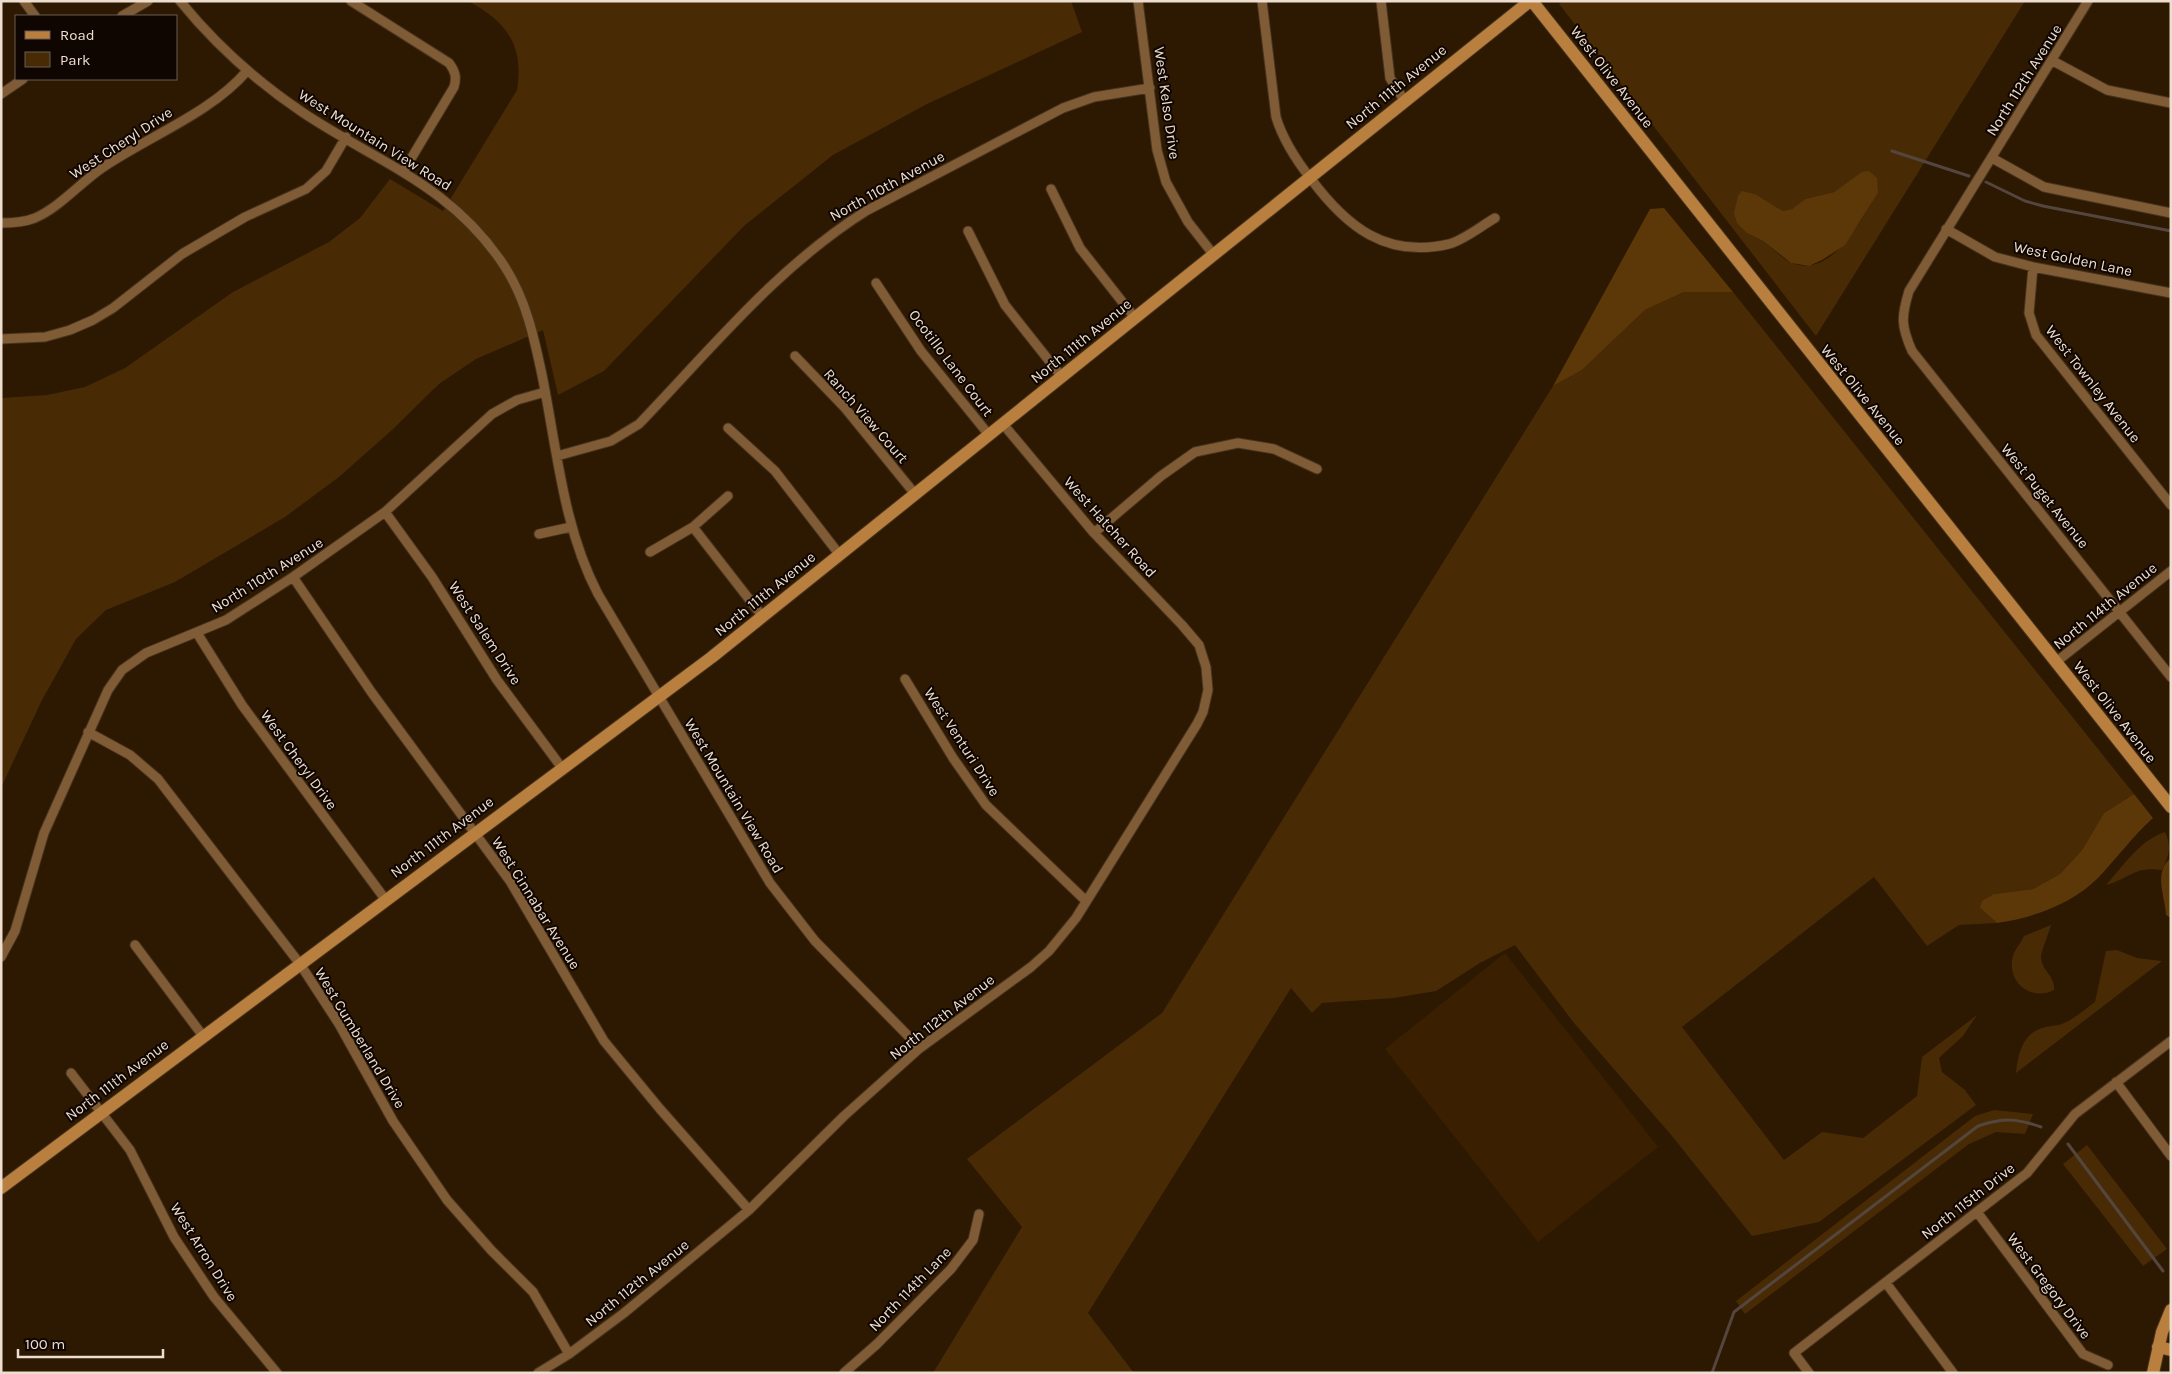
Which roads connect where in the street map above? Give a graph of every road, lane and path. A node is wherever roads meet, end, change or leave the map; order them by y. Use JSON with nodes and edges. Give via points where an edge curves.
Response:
{"nodes":[{"id":1,"x":24,"y":1,"type":"edge"},
{"id":2,"x":148,"y":1,"type":"edge"},
{"id":3,"x":180,"y":1,"type":"edge"},
{"id":4,"x":351,"y":1,"type":"edge"},
{"id":5,"x":1138,"y":1,"type":"edge"},
{"id":6,"x":1262,"y":1,"type":"edge"},
{"id":7,"x":1381,"y":1,"type":"edge"},
{"id":8,"x":1531,"y":1,"type":"edge"},
{"id":9,"x":2088,"y":1,"type":"edge"},
{"id":10,"x":34,"y":15,"type":"edge"},
{"id":11,"x":124,"y":15,"type":"edge"},
{"id":12,"x":2052,"y":61,"type":"junction"},
{"id":13,"x":247,"y":70,"type":"junction"},
{"id":14,"x":22,"y":80,"type":"edge"},
{"id":15,"x":1150,"y":88,"type":"junction"},
{"id":16,"x":1,"y":94,"type":"edge"},
{"id":17,"x":1404,"y":100,"type":"junction"},
{"id":18,"x":2171,"y":103,"type":"edge"},
{"id":19,"x":346,"y":137,"type":"junction"},
{"id":20,"x":1992,"y":158,"type":"junction"},
{"id":21,"x":403,"y":172,"type":"junction"},
{"id":22,"x":1309,"y":177,"type":"junction"},
{"id":23,"x":1051,"y":189,"type":"dead end"},
{"id":24,"x":2171,"y":213,"type":"edge"},
{"id":25,"x":1495,"y":218,"type":"dead end"},
{"id":26,"x":1,"y":223,"type":"edge"},
{"id":27,"x":1946,"y":229,"type":"junction"},
{"id":28,"x":968,"y":231,"type":"dead end"},
{"id":29,"x":1212,"y":254,"type":"junction"},
{"id":30,"x":2033,"y":267,"type":"junction"},
{"id":31,"x":876,"y":283,"type":"dead end"},
{"id":32,"x":2171,"y":293,"type":"edge"},
{"id":33,"x":1135,"y":318,"type":"junction"},
{"id":34,"x":1,"y":339,"type":"edge"},
{"id":35,"x":795,"y":356,"type":"dead end"},
{"id":36,"x":1062,"y":377,"type":"junction"},
{"id":37,"x":545,"y":392,"type":"junction"},
{"id":38,"x":1003,"y":424,"type":"junction"},
{"id":39,"x":728,"y":428,"type":"dead end"},
{"id":40,"x":989,"y":435,"type":"junction"},
{"id":41,"x":558,"y":456,"type":"junction"},
{"id":42,"x":1317,"y":469,"type":"dead end"},
{"id":43,"x":915,"y":494,"type":"junction"},
{"id":44,"x":728,"y":496,"type":"dead end"},
{"id":45,"x":2171,"y":505,"type":"edge"},
{"id":46,"x":386,"y":512,"type":"junction"},
{"id":47,"x":571,"y":527,"type":"junction"},
{"id":48,"x":693,"y":527,"type":"junction"},
{"id":49,"x":1094,"y":533,"type":"junction"},
{"id":50,"x":539,"y":534,"type":"dead end"},
{"id":51,"x":650,"y":552,"type":"dead end"},
{"id":52,"x":840,"y":554,"type":"junction"},
{"id":53,"x":2171,"y":571,"type":"edge"},
{"id":54,"x":293,"y":578,"type":"junction"},
{"id":55,"x":2119,"y":612,"type":"junction"},
{"id":56,"x":763,"y":616,"type":"junction"},
{"id":57,"x":197,"y":633,"type":"junction"},
{"id":58,"x":1199,"y":646,"type":"joint"},
{"id":59,"x":2056,"y":662,"type":"junction"},
{"id":60,"x":2171,"y":677,"type":"edge"},
{"id":61,"x":905,"y":678,"type":"dead end"},
{"id":62,"x":659,"y":698,"type":"junction"},
{"id":63,"x":88,"y":732,"type":"junction"},
{"id":64,"x":562,"y":768,"type":"junction"},
{"id":65,"x":2171,"y":807,"type":"edge"},
{"id":66,"x":476,"y":833,"type":"junction"},
{"id":67,"x":386,"y":899,"type":"junction"},
{"id":68,"x":1086,"y":901,"type":"junction"},
{"id":69,"x":135,"y":946,"type":"dead end"},
{"id":70,"x":1,"y":957,"type":"edge"},
{"id":71,"x":300,"y":964,"type":"junction"},
{"id":72,"x":203,"y":1036,"type":"junction"},
{"id":73,"x":2171,"y":1041,"type":"edge"},
{"id":74,"x":920,"y":1048,"type":"junction"},
{"id":75,"x":71,"y":1073,"type":"dead end"},
{"id":76,"x":2116,"y":1082,"type":"junction"},
{"id":77,"x":103,"y":1112,"type":"junction"},
{"id":78,"x":2171,"y":1156,"type":"edge"},
{"id":79,"x":2,"y":1186,"type":"edge"},
{"id":80,"x":748,"y":1210,"type":"junction"},
{"id":81,"x":1977,"y":1212,"type":"junction"},
{"id":82,"x":979,"y":1214,"type":"dead end"},
{"id":83,"x":1886,"y":1283,"type":"junction"},
{"id":84,"x":2171,"y":1310,"type":"edge"},
{"id":85,"x":2158,"y":1347,"type":"junction"},
{"id":86,"x":2171,"y":1350,"type":"edge"},
{"id":87,"x":569,"y":1354,"type":"junction"},
{"id":88,"x":2108,"y":1365,"type":"dead end"},
{"id":89,"x":277,"y":1373,"type":"edge"},
{"id":90,"x":538,"y":1373,"type":"edge"},
{"id":91,"x":844,"y":1373,"type":"edge"},
{"id":92,"x":1809,"y":1373,"type":"edge"},
{"id":93,"x":1953,"y":1373,"type":"edge"},
{"id":94,"x":2153,"y":1373,"type":"edge"}],
"edges":[{"from":1,"to":10,"type":"street"},
{"from":2,"to":11,"type":"street"},
{"from":3,"to":13,"type":"street","name":"West Mountain View Road","via":[[206,32]]},
{"from":4,"to":21,"type":"street","via":[[454,69],[454,87]]},
{"from":5,"to":15,"type":"street","name":"West Kelso Drive"},
{"from":6,"to":22,"type":"street","via":[[1280,132]]},
{"from":7,"to":17,"type":"street","via":[[1390,78]]},
{"from":8,"to":17,"type":"street","name":"North 111th Avenue"},
{"from":8,"to":59,"type":"street","name":"West Olive Avenue"},
{"from":9,"to":12,"type":"street","name":"North 112th Avenue"},
{"from":12,"to":18,"type":"street","via":[[2107,90]]},
{"from":12,"to":20,"type":"street","name":"North 112th Avenue"},
{"from":13,"to":19,"type":"street","name":"West Mountain View Road","via":[[302,112]]},
{"from":13,"to":26,"type":"street","name":"West Cheryl Drive","via":[[219,100],[100,169],[48,210],[34,218]]},
{"from":14,"to":16,"type":"street"},
{"from":15,"to":29,"type":"street","name":"West Kelso Drive","via":[[1157,150],[1166,182],[1188,222]]},
{"from":15,"to":41,"type":"street","name":"North 110th Avenue","via":[[1094,97],[1063,108],[859,215],[791,266],[639,424],[611,441]]},
{"from":17,"to":22,"type":"street","name":"North 111th Avenue"},
{"from":19,"to":21,"type":"street","name":"West Mountain View Road"},
{"from":19,"to":34,"type":"street","via":[[326,171],[306,189],[245,217],[182,254],[93,320],[45,337]]},
{"from":20,"to":24,"type":"street","via":[[2044,188]]},
{"from":20,"to":27,"type":"street","name":"North 112th Avenue"},
{"from":21,"to":37,"type":"street","name":"West Mountain View Road","via":[[455,207],[487,242],[505,268],[531,326]]},
{"from":22,"to":25,"type":"street","via":[[1331,206],[1351,224],[1371,237],[1394,244],[1421,248],[1451,244]]},
{"from":22,"to":29,"type":"street","name":"North 111th Avenue"},
{"from":23,"to":33,"type":"street","via":[[1080,248]]},
{"from":27,"to":30,"type":"street","name":"West Golden Lane","via":[[1995,257]]},
{"from":27,"to":55,"type":"street","name":"West Puget Avenue","via":[[1909,291],[1903,310],[1903,330],[1912,352]]},
{"from":28,"to":36,"type":"street","via":[[1005,305]]},
{"from":29,"to":33,"type":"street","name":"North 111th Avenue"},
{"from":30,"to":32,"type":"street","name":"West Golden Lane"},
{"from":30,"to":45,"type":"street","name":"West Townley Avenue","via":[[2029,313],[2036,335]]},
{"from":31,"to":40,"type":"street","name":"Ocotillo Lane Court","via":[[921,351]]},
{"from":33,"to":36,"type":"street","name":"North 111th Avenue"},
{"from":35,"to":43,"type":"street","name":"Ranch View Court","via":[[845,408]]},
{"from":36,"to":38,"type":"street","name":"North 111th Avenue"},
{"from":37,"to":41,"type":"street","name":"West Mountain View Road"},
{"from":37,"to":46,"type":"street","name":"North 110th Avenue","via":[[517,400],[492,414]]},
{"from":38,"to":40,"type":"street","name":"North 111th Avenue"},
{"from":38,"to":49,"type":"street","name":"West Hatcher Road"},
{"from":39,"to":52,"type":"street","via":[[774,471]]},
{"from":40,"to":43,"type":"street","name":"North 111th Avenue"},
{"from":41,"to":47,"type":"street","name":"West Mountain View Road"},
{"from":42,"to":49,"type":"street","via":[[1274,449],[1238,443],[1195,452],[1161,476]]},
{"from":43,"to":52,"type":"street","name":"North 111th Avenue"},
{"from":44,"to":48,"type":"street"},
{"from":46,"to":54,"type":"street","name":"North 110th Avenue"},
{"from":46,"to":64,"type":"street","name":"West Salem Drive","via":[[432,577],[497,680]]},
{"from":47,"to":50,"type":"street"},
{"from":47,"to":62,"type":"street","name":"West Mountain View Road","via":[[592,583]]},
{"from":48,"to":51,"type":"street"},
{"from":48,"to":56,"type":"street"},
{"from":49,"to":58,"type":"street","name":"West Hatcher Road"},
{"from":52,"to":56,"type":"street","name":"North 111th Avenue"},
{"from":53,"to":55,"type":"street","name":"North 114th Avenue"},
{"from":54,"to":57,"type":"street","name":"North 110th Avenue","via":[[226,620]]},
{"from":54,"to":66,"type":"street","name":"West Cinnabar Avenue","via":[[372,693]]},
{"from":55,"to":59,"type":"street","name":"North 114th Avenue"},
{"from":55,"to":60,"type":"street","name":"West Puget Avenue"},
{"from":56,"to":62,"type":"street","name":"North 111th Avenue"},
{"from":57,"to":63,"type":"street","name":"North 110th Avenue","via":[[146,653],[122,670],[108,690]]},
{"from":57,"to":67,"type":"street","name":"West Cheryl Drive","via":[[242,705]]},
{"from":58,"to":68,"type":"street","name":"North 112th Avenue","via":[[1206,667],[1208,690],[1203,712]]},
{"from":59,"to":65,"type":"street","name":"West Olive Avenue"},
{"from":61,"to":68,"type":"street","name":"West Venturi Drive","via":[[952,758],[986,805]]},
{"from":62,"to":64,"type":"street","name":"North 111th Avenue"},
{"from":62,"to":74,"type":"street","name":"West Mountain View Road","via":[[754,858],[784,902],[815,941]]},
{"from":63,"to":70,"type":"street","name":"North 110th Avenue","via":[[44,833],[15,930]]},
{"from":63,"to":71,"type":"street","name":"West Cumberland Drive","via":[[130,755],[158,779]]},
{"from":64,"to":66,"type":"street","name":"North 111th Avenue"},
{"from":66,"to":67,"type":"street","name":"North 111th Avenue"},
{"from":66,"to":80,"type":"street","name":"West Cinnabar Avenue","via":[[510,881],[604,1041]]},
{"from":67,"to":71,"type":"street","name":"North 111th Avenue"},
{"from":68,"to":74,"type":"street","name":"North 112th Avenue","via":[[1049,952]]},
{"from":69,"to":72,"type":"street"},
{"from":71,"to":72,"type":"street","name":"North 111th Avenue"},
{"from":71,"to":87,"type":"street","name":"West Cumberland Drive","via":[[339,1024],[393,1121],[447,1200],[533,1292]]},
{"from":72,"to":77,"type":"street","name":"North 111th Avenue"},
{"from":73,"to":76,"type":"street","name":"North 115th Drive"},
{"from":74,"to":80,"type":"street","name":"North 112th Avenue","via":[[844,1116]]},
{"from":75,"to":77,"type":"street","name":"West Arron Drive"},
{"from":76,"to":78,"type":"street"},
{"from":76,"to":81,"type":"street","name":"North 115th Drive","via":[[2075,1114],[2027,1173]]},
{"from":77,"to":79,"type":"street","name":"North 111th Avenue"},
{"from":77,"to":89,"type":"street","name":"West Arron Drive","via":[[130,1150],[174,1237],[214,1297]]},
{"from":80,"to":87,"type":"street","name":"North 112th Avenue","via":[[624,1313]]},
{"from":81,"to":83,"type":"street","name":"North 115th Drive"},
{"from":81,"to":88,"type":"street","name":"West Gregory Drive","via":[[2083,1354]]},
{"from":82,"to":91,"type":"street","name":"North 114th Lane","via":[[974,1240],[951,1269]]},
{"from":83,"to":92,"type":"street","name":"North 115th Drive","via":[[1794,1353]]},
{"from":83,"to":93,"type":"street"},
{"from":84,"to":85,"type":"street"},
{"from":85,"to":86,"type":"street"},
{"from":85,"to":94,"type":"street"},
{"from":87,"to":90,"type":"street","name":"North 112th Avenue"}]}
